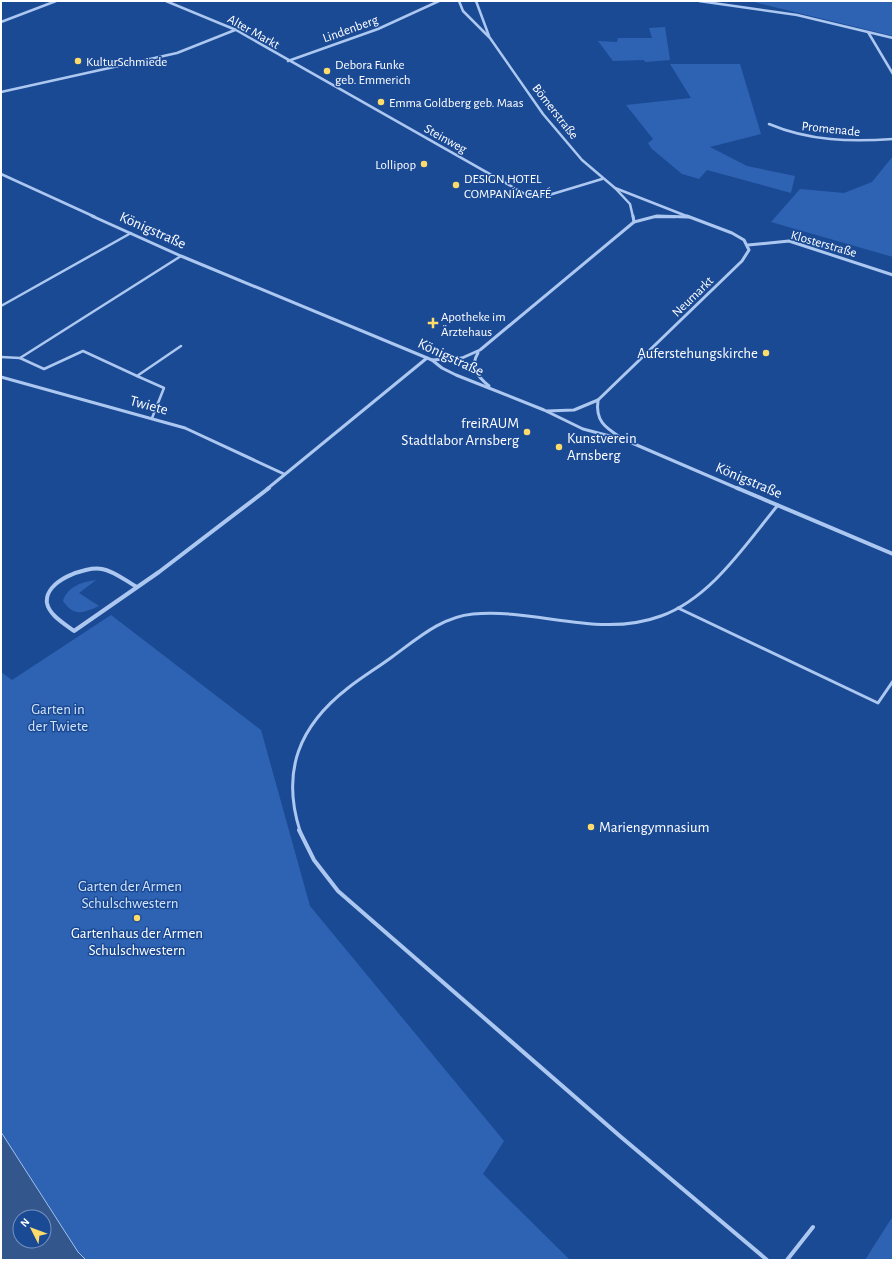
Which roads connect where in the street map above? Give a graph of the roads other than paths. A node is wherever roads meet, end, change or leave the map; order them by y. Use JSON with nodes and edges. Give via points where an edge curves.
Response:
{"nodes":[{"id":1,"x":56,"y":1,"type":"edge"},
{"id":2,"x":166,"y":1,"type":"edge"},
{"id":3,"x":439,"y":1,"type":"edge"},
{"id":4,"x":459,"y":1,"type":"edge"},
{"id":5,"x":476,"y":1,"type":"edge"},
{"id":6,"x":699,"y":1,"type":"edge"},
{"id":7,"x":1,"y":22,"type":"edge"},
{"id":8,"x":236,"y":30,"type":"junction"},
{"id":9,"x":868,"y":31,"type":"junction"},
{"id":10,"x":490,"y":38,"type":"junction"},
{"id":11,"x":893,"y":38,"type":"edge"},
{"id":12,"x":288,"y":61,"type":"junction"},
{"id":13,"x":893,"y":74,"type":"edge"},
{"id":14,"x":1,"y":92,"type":"edge"},
{"id":15,"x":769,"y":124,"type":"dead end"},
{"id":16,"x":893,"y":139,"type":"edge"},
{"id":17,"x":1,"y":174,"type":"edge"},
{"id":18,"x":602,"y":179,"type":"junction"},
{"id":19,"x":615,"y":188,"type":"junction"},
{"id":20,"x":694,"y":218,"type":"junction"},
{"id":21,"x":634,"y":222,"type":"junction"},
{"id":22,"x":131,"y":233,"type":"junction"},
{"id":23,"x":748,"y":246,"type":"junction"},
{"id":24,"x":181,"y":256,"type":"junction"},
{"id":25,"x":893,"y":274,"type":"edge"},
{"id":26,"x":1,"y":306,"type":"edge"},
{"id":27,"x":181,"y":346,"type":"dead end"},
{"id":28,"x":480,"y":350,"type":"junction"},
{"id":29,"x":1,"y":357,"type":"edge"},
{"id":30,"x":20,"y":358,"type":"junction"},
{"id":31,"x":427,"y":358,"type":"junction"},
{"id":32,"x":432,"y":360,"type":"junction"},
{"id":33,"x":137,"y":376,"type":"junction"},
{"id":34,"x":1,"y":377,"type":"edge"},
{"id":35,"x":492,"y":389,"type":"junction"},
{"id":36,"x":598,"y":400,"type":"junction"},
{"id":37,"x":544,"y":410,"type":"junction"},
{"id":38,"x":152,"y":418,"type":"junction"},
{"id":39,"x":625,"y":440,"type":"junction"},
{"id":40,"x":284,"y":474,"type":"junction"},
{"id":41,"x":778,"y":505,"type":"junction"},
{"id":42,"x":893,"y":554,"type":"edge"},
{"id":43,"x":138,"y":587,"type":"junction"},
{"id":44,"x":678,"y":608,"type":"junction"},
{"id":45,"x":893,"y":681,"type":"edge"},
{"id":46,"x":813,"y":1227,"type":"dead end"},
{"id":47,"x":767,"y":1260,"type":"edge"},
{"id":48,"x":787,"y":1260,"type":"edge"}],
"edges":[{"from":1,"to":7,"type":"street"},
{"from":2,"to":8,"type":"street","name":"Alter Markt"},
{"from":3,"to":12,"type":"street","name":"Lindenberg","via":[[378,29]]},
{"from":4,"to":10,"type":"street","name":"Bömerstraße","via":[[463,11]]},
{"from":5,"to":10,"type":"street","name":"Bömerstraße"},
{"from":6,"to":9,"type":"street","via":[[774,12]]},
{"from":8,"to":12,"type":"street","name":"Alter Markt"},
{"from":8,"to":14,"type":"street","via":[[177,53]]},
{"from":9,"to":11,"type":"street"},
{"from":9,"to":13,"type":"street"},
{"from":10,"to":18,"type":"street","name":"Bömerstraße","via":[[543,114],[582,160]]},
{"from":12,"to":18,"type":"street","name":"Steinweg","via":[[525,194],[549,195]]},
{"from":15,"to":16,"type":"street","name":"Promenade","via":[[781,131],[798,135],[857,142]]},
{"from":17,"to":22,"type":"street","name":"Königstraße"},
{"from":18,"to":19,"type":"street","name":"Bömerstraße"},
{"from":19,"to":20,"type":"street"},
{"from":19,"to":21,"type":"street","via":[[630,204]]},
{"from":20,"to":21,"type":"street","via":[[657,216]]},
{"from":20,"to":23,"type":"street","via":[[739,236]]},
{"from":21,"to":28,"type":"street"},
{"from":22,"to":24,"type":"street","name":"Königstraße"},
{"from":22,"to":26,"type":"lane"},
{"from":23,"to":25,"type":"street","name":"Klosterstraße","via":[[789,241]]},
{"from":23,"to":36,"type":"street","name":"Neumarkt","via":[[748,254],[742,261]]},
{"from":24,"to":30,"type":"lane"},
{"from":24,"to":31,"type":"street","name":"Königstraße"},
{"from":27,"to":33,"type":"lane"},
{"from":28,"to":32,"type":"street","via":[[462,358]]},
{"from":28,"to":35,"type":"street","via":[[473,363],[474,369],[478,377]]},
{"from":29,"to":30,"type":"lane"},
{"from":30,"to":33,"type":"lane","via":[[44,370],[83,351]]},
{"from":31,"to":32,"type":"street","name":"Königstraße"},
{"from":31,"to":40,"type":"street"},
{"from":32,"to":35,"type":"street","name":"Königstraße","via":[[442,368]]},
{"from":33,"to":38,"type":"lane","via":[[164,388]]},
{"from":34,"to":38,"type":"street","name":"Twiete"},
{"from":35,"to":37,"type":"street","name":"Königstraße"},
{"from":36,"to":37,"type":"street","name":"Neumarkt","via":[[590,406],[572,412]]},
{"from":36,"to":39,"type":"street","via":[[596,409],[600,421]]},
{"from":37,"to":39,"type":"street","name":"Königstraße","via":[[583,429]]},
{"from":38,"to":40,"type":"street","name":"Twiete","via":[[186,428]]},
{"from":39,"to":41,"type":"street","name":"Königstraße"},
{"from":40,"to":43,"type":"street"},
{"from":41,"to":42,"type":"street","name":"Königstraße"},
{"from":41,"to":44,"type":"lane","via":[[708,585]]},
{"from":43,"to":43,"type":"street","via":[[100,568],[62,579],[51,590],[46,602],[50,610],[74,631]]},
{"from":44,"to":45,"type":"lane","via":[[878,703]]},
{"from":44,"to":47,"type":"lane","via":[[642,622],[606,625],[493,613],[448,619],[336,698],[316,720],[302,741],[294,763],[294,809],[300,831],[313,859],[338,891]]},
{"from":46,"to":48,"type":"lane"}]}
